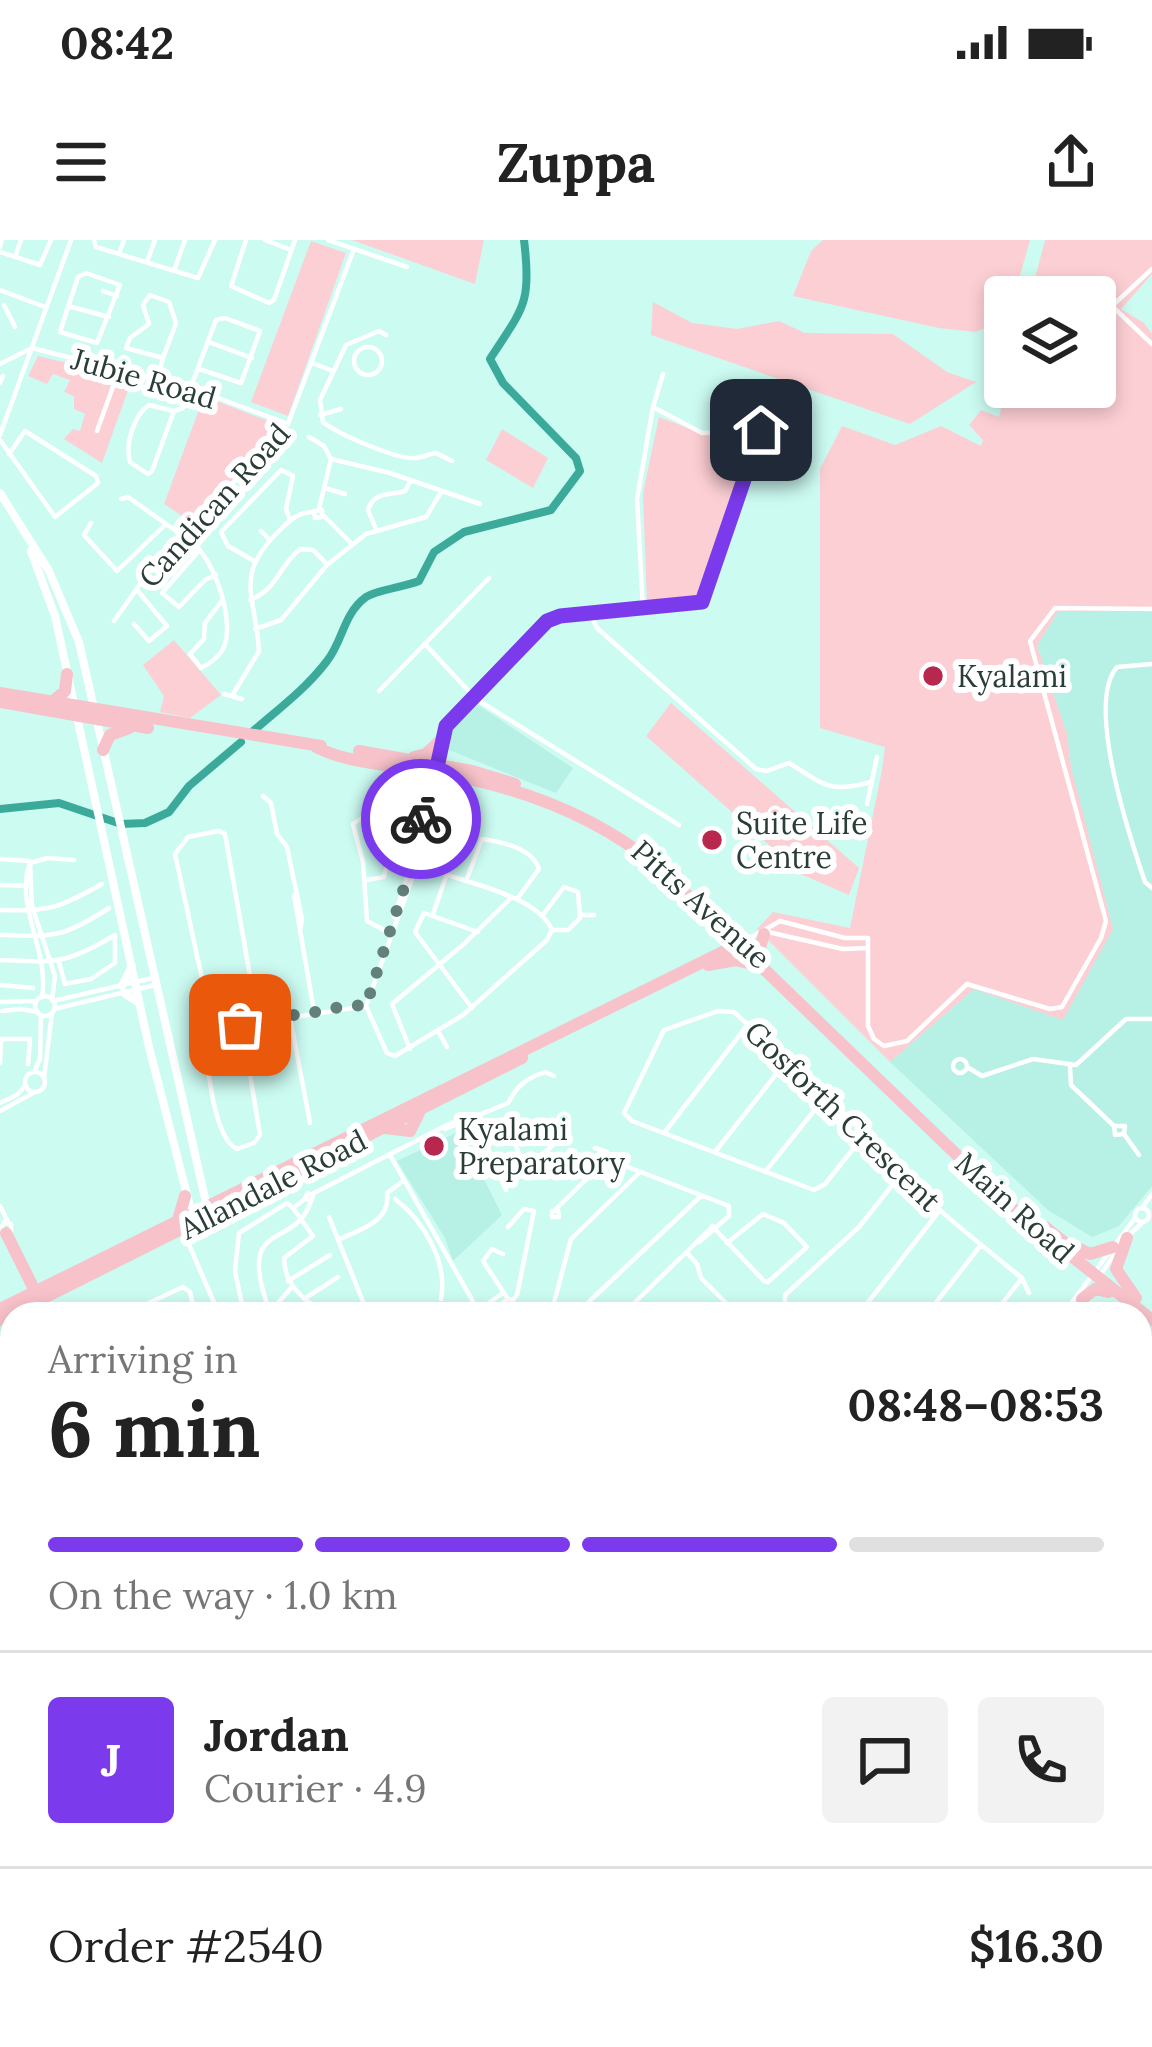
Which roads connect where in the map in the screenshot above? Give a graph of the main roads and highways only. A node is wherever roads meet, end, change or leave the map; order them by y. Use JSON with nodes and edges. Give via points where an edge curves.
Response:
{"nodes":[{"id":1,"x":67,"y":674,"type":"road end"},
{"id":2,"x":0,"y":698,"type":"edge"},
{"id":3,"x":52,"y":702,"type":"junction"},
{"id":4,"x":76,"y":712,"type":"junction"},
{"id":5,"x":95,"y":715,"type":"junction"},
{"id":6,"x":136,"y":727,"type":"junction"},
{"id":7,"x":203,"y":730,"type":"junction"},
{"id":8,"x":316,"y":747,"type":"junction"},
{"id":9,"x":103,"y":750,"type":"road end"},
{"id":10,"x":395,"y":757,"type":"junction"},
{"id":11,"x":411,"y":768,"type":"junction"},
{"id":12,"x":438,"y":768,"type":"junction"},
{"id":13,"x":465,"y":774,"type":"junction"},
{"id":14,"x":712,"y":920,"type":"junction"},
{"id":15,"x":764,"y":934,"type":"road end"},
{"id":16,"x":748,"y":950,"type":"junction"},
{"id":17,"x":703,"y":964,"type":"junction"},
{"id":18,"x":542,"y":1043,"type":"junction"},
{"id":19,"x":868,"y":1066,"type":"joint"},
{"id":20,"x":407,"y":1126,"type":"junction"},
{"id":21,"x":935,"y":1132,"type":"junction"},
{"id":22,"x":202,"y":1188,"type":"road end"},
{"id":23,"x":185,"y":1196,"type":"road end"},
{"id":24,"x":225,"y":1197,"type":"junction"},
{"id":25,"x":208,"y":1212,"type":"junction"},
{"id":26,"x":194,"y":1219,"type":"junction"},
{"id":27,"x":177,"y":1221,"type":"junction"},
{"id":28,"x":9,"y":1228,"type":"edge"},
{"id":29,"x":1127,"y":1238,"type":"road end"},
{"id":30,"x":1064,"y":1241,"type":"junction"},
{"id":31,"x":1113,"y":1247,"type":"road end"},
{"id":32,"x":125,"y":1258,"type":"junction"},
{"id":33,"x":1073,"y":1259,"type":"junction"},
{"id":34,"x":77,"y":1270,"type":"junction"},
{"id":35,"x":1097,"y":1274,"type":"junction"},
{"id":36,"x":27,"y":1275,"type":"junction"},
{"id":37,"x":35,"y":1291,"type":"junction"},
{"id":38,"x":1131,"y":1299,"type":"junction"},
{"id":39,"x":7,"y":1302,"type":"edge"},
{"id":40,"x":12,"y":1302,"type":"edge"},
{"id":41,"x":36,"y":1302,"type":"edge"},
{"id":42,"x":1074,"y":1302,"type":"edge"},
{"id":43,"x":1079,"y":1302,"type":"edge"},
{"id":44,"x":1134,"y":1302,"type":"edge"},
{"id":45,"x":1136,"y":1302,"type":"edge"}],
"edges":[{"from":1,"to":3,"type":"main road","via":[[65,691]]},
{"from":2,"to":3,"type":"main road"},
{"from":2,"to":4,"type":"main road"},
{"from":3,"to":4,"type":"main road"},
{"from":4,"to":5,"type":"main road"},
{"from":5,"to":6,"type":"main road"},
{"from":5,"to":7,"type":"main road"},
{"from":6,"to":7,"type":"main road"},
{"from":6,"to":9,"type":"main road","via":[[116,732]]},
{"from":7,"to":8,"type":"main road"},
{"from":8,"to":10,"type":"main road"},
{"from":8,"to":11,"type":"main road"},
{"from":10,"to":12,"type":"main road"},
{"from":10,"to":13,"type":"main road","via":[[426,754],[442,740]]},
{"from":11,"to":12,"type":"main road"},
{"from":11,"to":13,"type":"main road","via":[[425,777],[430,799],[442,780]]},
{"from":12,"to":13,"type":"main road","name":"Pitts Avenue"},
{"from":13,"to":14,"type":"main road","name":"Pitts Avenue","via":[[602,828]]},
{"from":13,"to":16,"type":"main road","name":"Pitts Avenue","via":[[544,795],[623,834]]},
{"from":14,"to":16,"type":"main road","name":"Pitts Avenue"},
{"from":14,"to":17,"type":"main road","via":[[720,944]]},
{"from":15,"to":16,"type":"main road"},
{"from":16,"to":17,"type":"main road","name":"Allandale Road"},
{"from":16,"to":17,"type":"main road"},
{"from":16,"to":19,"type":"main road","name":"Pitts Avenue"},
{"from":17,"to":18,"type":"main road","name":"Allandale Road"},
{"from":18,"to":20,"type":"main road","name":"Allandale Road"},
{"from":18,"to":20,"type":"main road","name":"Allandale Road","via":[[422,1109]]},
{"from":19,"to":21,"type":"main road","name":"Main Road"},
{"from":20,"to":24,"type":"main road","name":"Allandale Road"},
{"from":20,"to":25,"type":"main road","name":"Allandale Road","via":[[384,1128]]},
{"from":21,"to":30,"type":"main road","name":"Main Road"},
{"from":21,"to":33,"type":"main road","name":"Main Road"},
{"from":22,"to":24,"type":"main road"},
{"from":23,"to":27,"type":"main road"},
{"from":24,"to":25,"type":"main road","name":"Allandale Road"},
{"from":25,"to":26,"type":"main road","name":"Allandale Road"},
{"from":26,"to":27,"type":"main road","name":"Allandale Road"},
{"from":26,"to":32,"type":"main road","name":"Allandale Road"},
{"from":27,"to":34,"type":"main road","name":"Allandale Road"},
{"from":28,"to":34,"type":"main road","via":[[39,1279]]},
{"from":28,"to":36,"type":"main road"},
{"from":29,"to":38,"type":"main road","via":[[1117,1269]]},
{"from":30,"to":31,"type":"main road","via":[[1090,1254]]},
{"from":30,"to":35,"type":"main road","name":"Main Road"},
{"from":32,"to":37,"type":"main road"},
{"from":32,"to":41,"type":"main road","name":"Allandale Road"},
{"from":33,"to":35,"type":"main road","name":"Main Road"},
{"from":33,"to":42,"type":"main road","via":[[1081,1276]]},
{"from":34,"to":37,"type":"main road","name":"Allandale Road"},
{"from":35,"to":38,"type":"main road"},
{"from":36,"to":37,"type":"main road"},
{"from":36,"to":39,"type":"main road"},
{"from":37,"to":40,"type":"main road","name":"Allandale Road"},
{"from":38,"to":43,"type":"main road","via":[[1099,1289]]},
{"from":38,"to":44,"type":"main road"},
{"from":38,"to":45,"type":"main road"}]}
